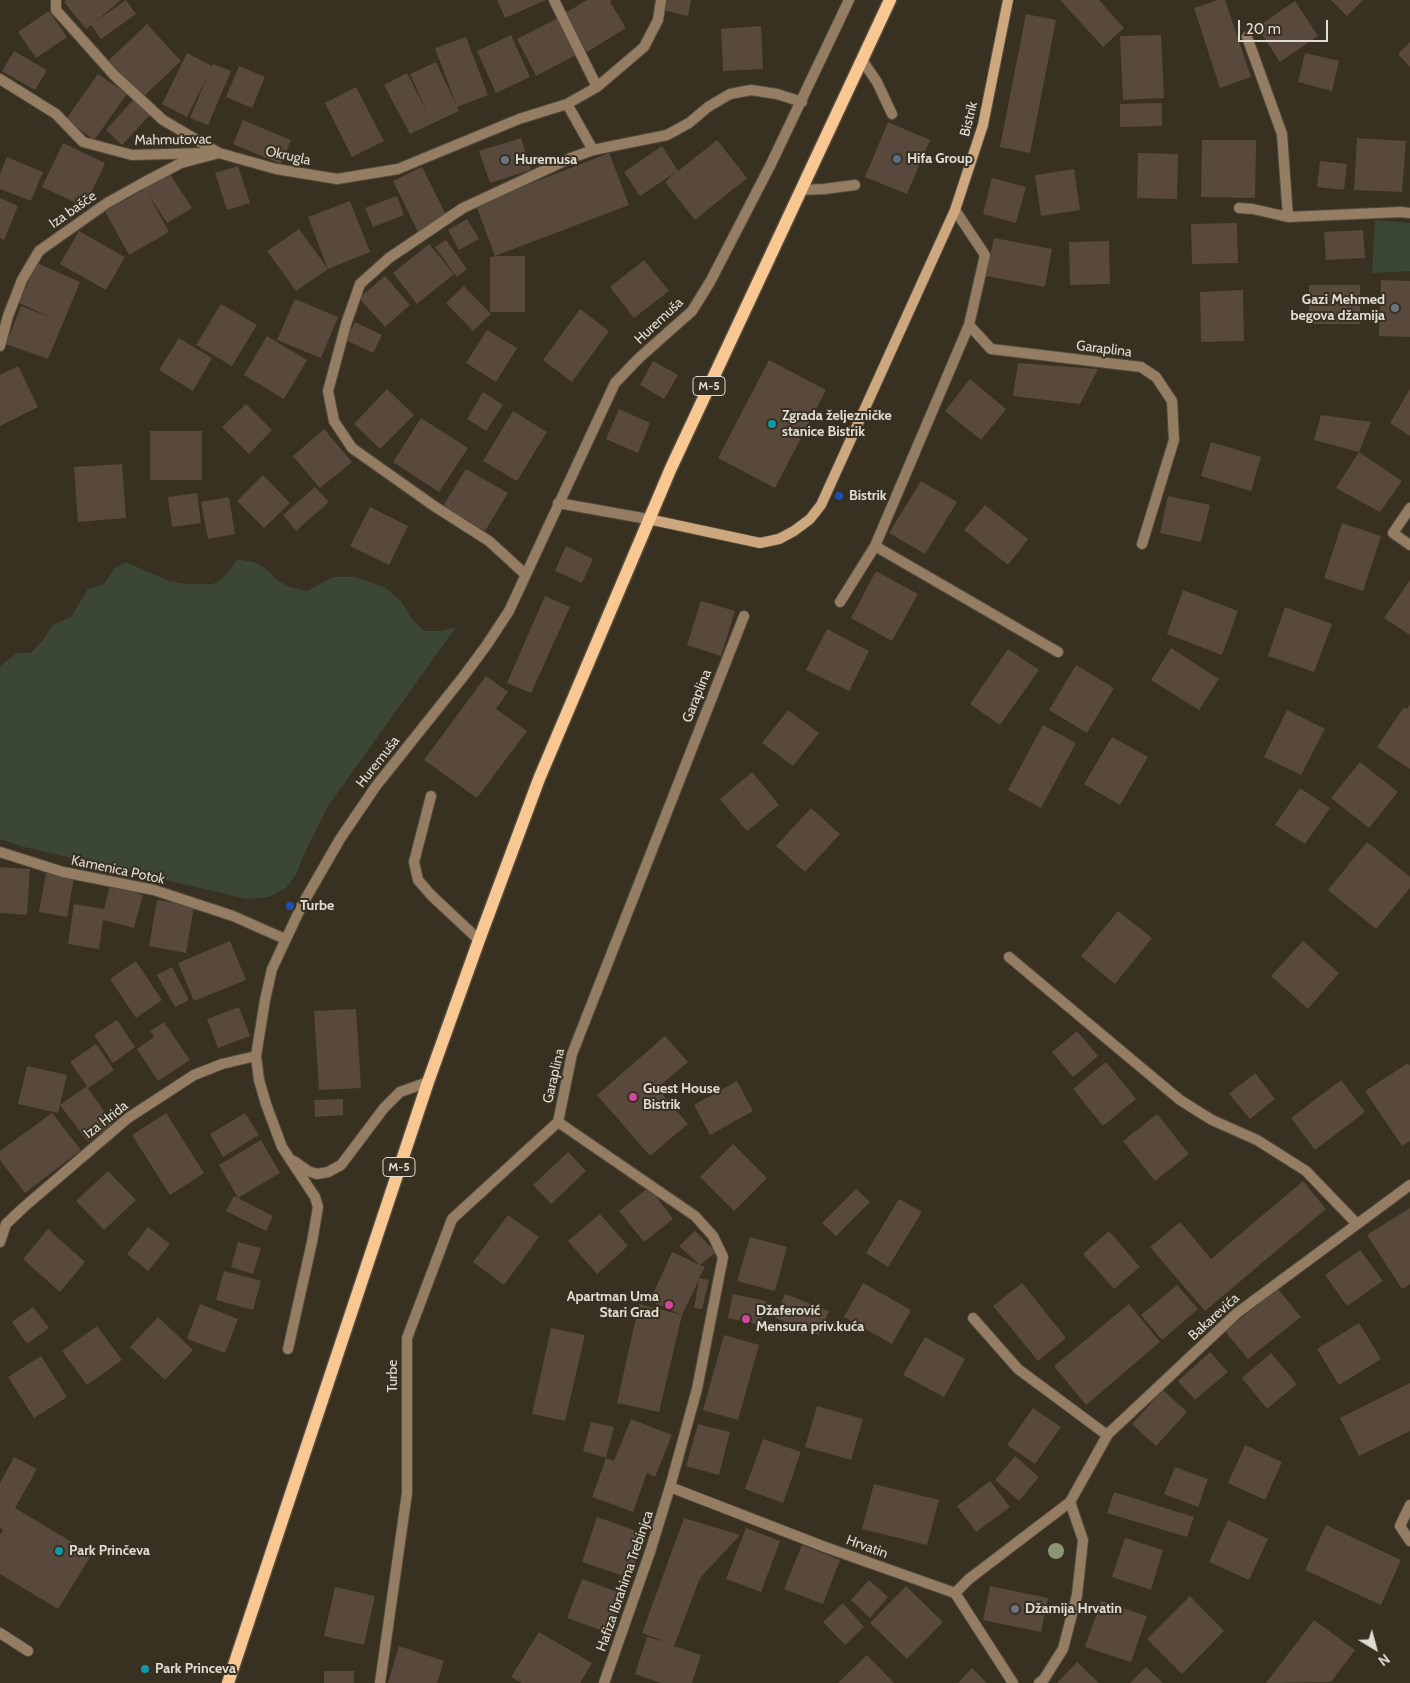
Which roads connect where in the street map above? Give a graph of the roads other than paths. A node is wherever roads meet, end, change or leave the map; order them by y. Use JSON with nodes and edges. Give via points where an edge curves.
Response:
{"nodes":[{"id":1,"x":56,"y":0,"type":"edge"},
{"id":2,"x":554,"y":0,"type":"edge"},
{"id":3,"x":661,"y":0,"type":"edge"},
{"id":4,"x":849,"y":0,"type":"edge"},
{"id":5,"x":890,"y":0,"type":"edge"},
{"id":6,"x":1008,"y":0,"type":"edge"},
{"id":7,"x":1247,"y":37,"type":"dead end"},
{"id":8,"x":862,"y":60,"type":"junction"},
{"id":9,"x":0,"y":79,"type":"edge"},
{"id":10,"x":597,"y":87,"type":"junction"},
{"id":11,"x":802,"y":102,"type":"junction"},
{"id":12,"x":568,"y":104,"type":"junction"},
{"id":13,"x":892,"y":114,"type":"dead end"},
{"id":14,"x":593,"y":150,"type":"junction"},
{"id":15,"x":219,"y":153,"type":"junction"},
{"id":16,"x":855,"y":185,"type":"dead end"},
{"id":17,"x":801,"y":190,"type":"junction"},
{"id":18,"x":1239,"y":208,"type":"dead end"},
{"id":19,"x":955,"y":210,"type":"junction"},
{"id":20,"x":1410,"y":213,"type":"edge"},
{"id":21,"x":1288,"y":217,"type":"junction"},
{"id":22,"x":969,"y":325,"type":"junction"},
{"id":23,"x":0,"y":346,"type":"edge"},
{"id":24,"x":558,"y":502,"type":"junction"},
{"id":25,"x":1410,"y":508,"type":"edge"},
{"id":26,"x":648,"y":519,"type":"junction"},
{"id":27,"x":1142,"y":544,"type":"dead end"},
{"id":28,"x":1410,"y":545,"type":"edge"},
{"id":29,"x":875,"y":546,"type":"junction"},
{"id":30,"x":525,"y":574,"type":"junction"},
{"id":31,"x":840,"y":602,"type":"dead end"},
{"id":32,"x":744,"y":616,"type":"dead end"},
{"id":33,"x":1058,"y":652,"type":"dead end"},
{"id":34,"x":431,"y":796,"type":"dead end"},
{"id":35,"x":0,"y":852,"type":"edge"},
{"id":36,"x":285,"y":939,"type":"junction"},
{"id":37,"x":479,"y":940,"type":"junction"},
{"id":38,"x":1009,"y":957,"type":"dead end"},
{"id":39,"x":256,"y":1056,"type":"junction"},
{"id":40,"x":428,"y":1082,"type":"junction"},
{"id":41,"x":558,"y":1122,"type":"junction"},
{"id":42,"x":289,"y":1158,"type":"junction"},
{"id":43,"x":1410,"y":1185,"type":"edge"},
{"id":44,"x":1356,"y":1224,"type":"junction"},
{"id":45,"x":0,"y":1242,"type":"edge"},
{"id":46,"x":973,"y":1318,"type":"dead end"},
{"id":47,"x":288,"y":1349,"type":"dead end"},
{"id":48,"x":1107,"y":1435,"type":"junction"},
{"id":49,"x":670,"y":1487,"type":"junction"},
{"id":50,"x":1070,"y":1502,"type":"junction"},
{"id":51,"x":1410,"y":1505,"type":"edge"},
{"id":52,"x":1410,"y":1541,"type":"edge"},
{"id":53,"x":955,"y":1593,"type":"junction"},
{"id":54,"x":0,"y":1632,"type":"edge"},
{"id":55,"x":28,"y":1651,"type":"dead end"},
{"id":56,"x":228,"y":1683,"type":"edge"},
{"id":57,"x":380,"y":1683,"type":"edge"},
{"id":58,"x":604,"y":1683,"type":"edge"},
{"id":59,"x":1012,"y":1683,"type":"edge"},
{"id":60,"x":1039,"y":1683,"type":"edge"}],
"edges":[{"from":1,"to":15,"type":"street","name":"Okrugla","via":[[56,10],[114,75],[163,120]]},
{"from":2,"to":10,"type":"street"},
{"from":3,"to":10,"type":"street","name":"Okrugla","via":[[658,20],[644,47]]},
{"from":4,"to":11,"type":"street","name":"Huremuša"},
{"from":5,"to":8,"type":"main road","number":"M-5"},
{"from":6,"to":19,"type":"main road","name":"Bistrik","via":[[983,125]]},
{"from":7,"to":21,"type":"street","via":[[1282,134]]},
{"from":8,"to":13,"type":"street"},
{"from":8,"to":17,"type":"main road","number":"M-5"},
{"from":9,"to":15,"type":"street","name":"Mahmutovac","via":[[56,114],[83,142],[132,155]]},
{"from":10,"to":12,"type":"street","name":"Okrugla"},
{"from":11,"to":14,"type":"street","via":[[751,90],[730,94],[668,135]]},
{"from":11,"to":24,"type":"street","name":"Huremuša","via":[[697,303],[615,383]]},
{"from":12,"to":14,"type":"street"},
{"from":12,"to":15,"type":"street","name":"Okrugla","via":[[519,119],[398,169],[337,180],[276,169]]},
{"from":14,"to":30,"type":"street","via":[[463,208],[389,258],[360,284],[328,391],[334,421],[352,448],[489,541]]},
{"from":15,"to":23,"type":"street","name":"Iza bašče","via":[[181,163],[106,203],[40,251],[22,280]]},
{"from":16,"to":17,"type":"street"},
{"from":17,"to":26,"type":"main road","number":"M-5"},
{"from":18,"to":21,"type":"street"},
{"from":19,"to":22,"type":"street","via":[[985,256]]},
{"from":19,"to":26,"type":"main road","name":"Bistrik","via":[[821,505],[810,519],[779,539],[760,543]]},
{"from":20,"to":21,"type":"street"},
{"from":22,"to":27,"type":"street","name":"Garaplina","via":[[991,349],[1141,367],[1156,377],[1172,401],[1174,440]]},
{"from":22,"to":29,"type":"street"},
{"from":24,"to":26,"type":"street"},
{"from":24,"to":30,"type":"street","name":"Huremuša"},
{"from":25,"to":28,"type":"street","via":[[1393,533]]},
{"from":26,"to":37,"type":"main road","number":"M-5","via":[[540,779]]},
{"from":29,"to":31,"type":"street"},
{"from":29,"to":33,"type":"street"},
{"from":30,"to":36,"type":"street","name":"Huremuša","via":[[509,611],[486,646],[376,786],[340,839]]},
{"from":32,"to":41,"type":"street","name":"Garaplina","via":[[572,1054]]},
{"from":34,"to":37,"type":"street","via":[[414,862],[418,880]]},
{"from":35,"to":36,"type":"street","name":"Kamenica Potok","via":[[63,872],[154,890],[233,916]]},
{"from":36,"to":39,"type":"street","name":"Huremuša","via":[[272,969]]},
{"from":37,"to":40,"type":"main road","number":"M-5"},
{"from":38,"to":44,"type":"street","via":[[1180,1100],[1212,1120],[1257,1140],[1306,1171]]},
{"from":39,"to":42,"type":"street","via":[[266,1104],[276,1134]]},
{"from":39,"to":45,"type":"street","name":"Iza Hrida","via":[[194,1075],[128,1118],[6,1224]]},
{"from":40,"to":42,"type":"street","via":[[400,1092],[341,1165],[317,1174]]},
{"from":40,"to":56,"type":"main road","number":"M-5"},
{"from":41,"to":49,"type":"street","name":"Garaplina","via":[[695,1216],[713,1236],[723,1257],[697,1389]]},
{"from":41,"to":57,"type":"street","name":"Turbe","via":[[452,1219],[407,1338],[407,1493]]},
{"from":42,"to":47,"type":"street","via":[[315,1197],[318,1207]]},
{"from":43,"to":44,"type":"street","name":"Bakarevića"},
{"from":44,"to":48,"type":"street","name":"Bakarevića","via":[[1237,1313]]},
{"from":46,"to":48,"type":"street","via":[[1018,1369]]},
{"from":48,"to":50,"type":"street","name":"Bakarevića"},
{"from":49,"to":53,"type":"street","name":"Hrvatin"},
{"from":49,"to":58,"type":"street","name":"Hafiza Ibrahima Trebinjca"},
{"from":50,"to":53,"type":"street","name":"Bakarevića"},
{"from":50,"to":60,"type":"street","via":[[1083,1540],[1077,1595],[1063,1649]]},
{"from":51,"to":52,"type":"street","via":[[1400,1526]]},
{"from":53,"to":59,"type":"street"},
{"from":54,"to":55,"type":"street"}]}
